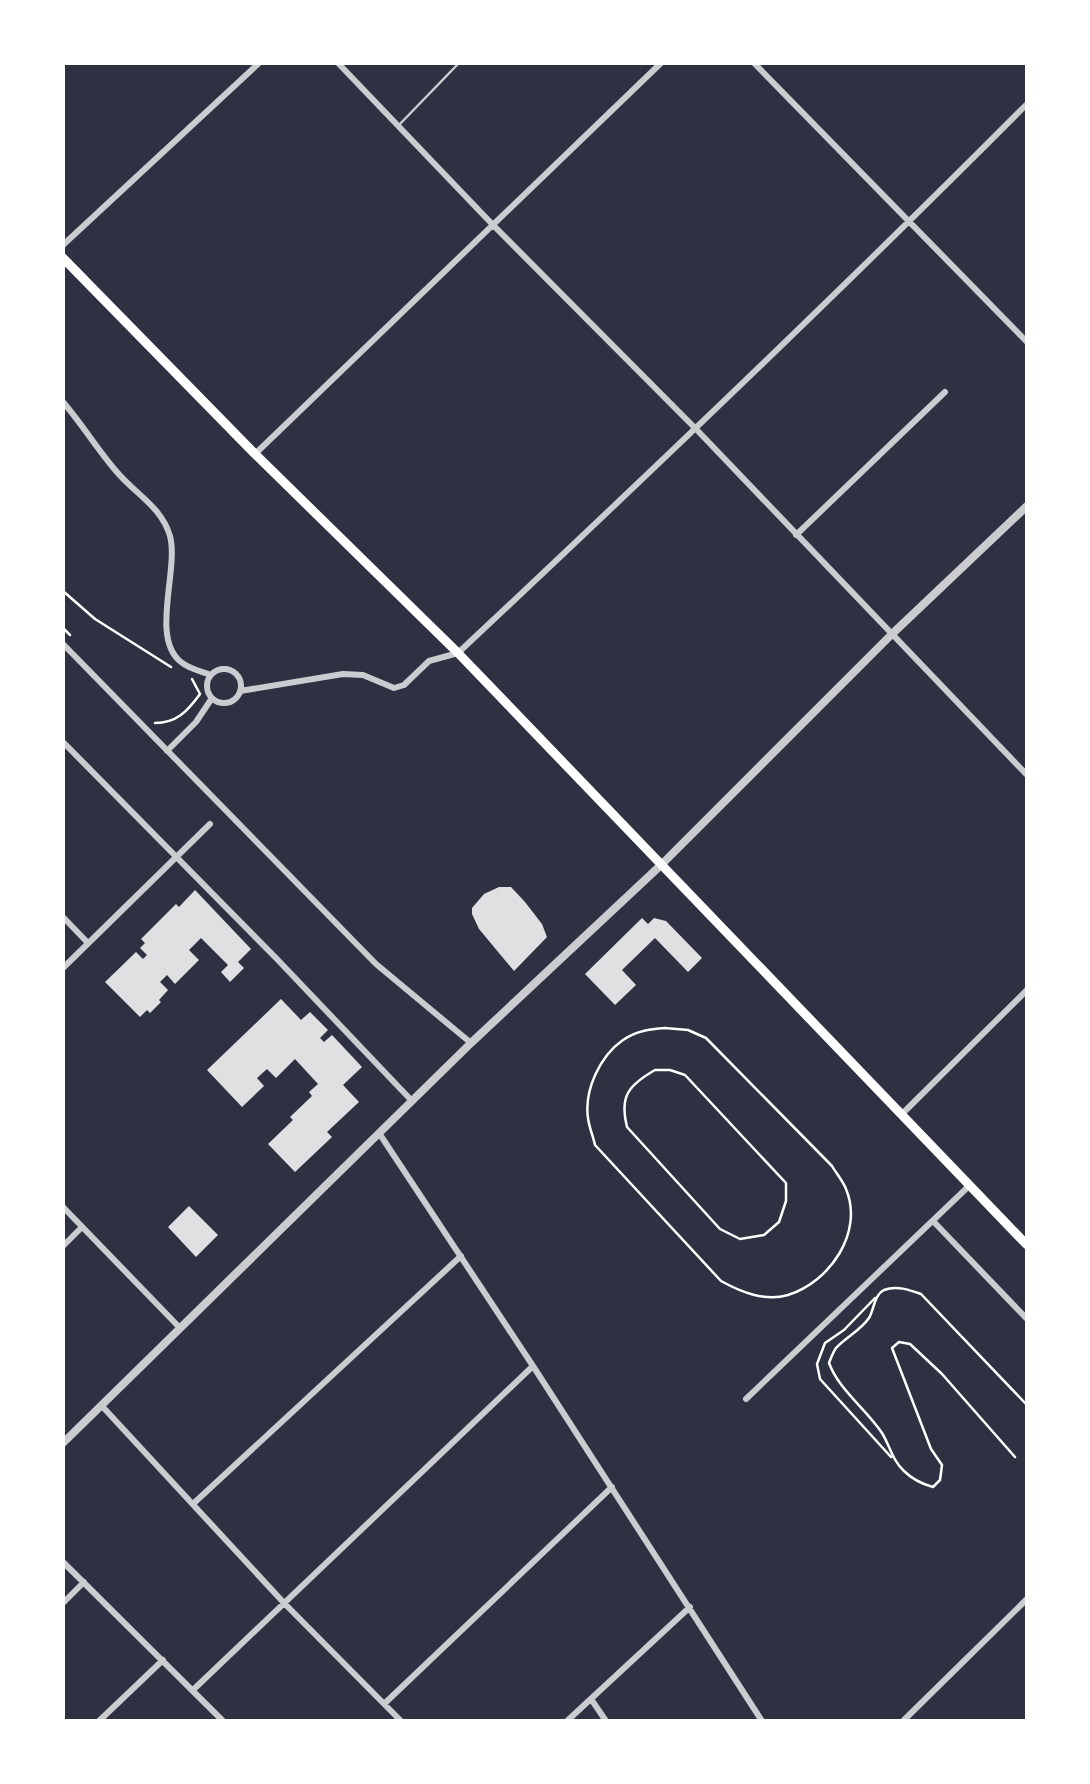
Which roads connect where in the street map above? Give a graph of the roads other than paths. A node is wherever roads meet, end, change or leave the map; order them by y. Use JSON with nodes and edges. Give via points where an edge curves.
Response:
{"nodes":[{"id":1,"x":259,"y":63,"type":"edge"},
{"id":2,"x":338,"y":63,"type":"edge"},
{"id":3,"x":459,"y":63,"type":"edge"},
{"id":4,"x":661,"y":63,"type":"edge"},
{"id":5,"x":754,"y":63,"type":"edge"},
{"id":6,"x":1027,"y":104,"type":"edge"},
{"id":7,"x":398,"y":126,"type":"junction"},
{"id":8,"x":909,"y":222,"type":"junction"},
{"id":9,"x":493,"y":225,"type":"junction"},
{"id":10,"x":63,"y":245,"type":"edge"},
{"id":11,"x":65,"y":264,"type":"edge"},
{"id":12,"x":1027,"y":342,"type":"edge"},
{"id":13,"x":945,"y":393,"type":"dead end"},
{"id":14,"x":63,"y":402,"type":"edge"},
{"id":15,"x":695,"y":429,"type":"junction"},
{"id":16,"x":255,"y":454,"type":"junction"},
{"id":17,"x":1027,"y":506,"type":"edge"},
{"id":18,"x":796,"y":535,"type":"junction"},
{"id":19,"x":891,"y":635,"type":"junction"},
{"id":20,"x":63,"y":644,"type":"edge"},
{"id":21,"x":458,"y":653,"type":"junction"},
{"id":22,"x":211,"y":675,"type":"junction"},
{"id":23,"x":240,"y":691,"type":"junction"},
{"id":24,"x":212,"y":698,"type":"junction"},
{"id":25,"x":63,"y":741,"type":"edge"},
{"id":26,"x":167,"y":751,"type":"junction"},
{"id":27,"x":1027,"y":775,"type":"edge"},
{"id":28,"x":211,"y":824,"type":"dead end"},
{"id":29,"x":177,"y":857,"type":"junction"},
{"id":30,"x":661,"y":865,"type":"junction"},
{"id":31,"x":63,"y":917,"type":"edge"},
{"id":32,"x":88,"y":943,"type":"junction"},
{"id":33,"x":63,"y":968,"type":"edge"},
{"id":34,"x":1027,"y":990,"type":"edge"},
{"id":35,"x":471,"y":1043,"type":"junction"},
{"id":36,"x":412,"y":1101,"type":"junction"},
{"id":37,"x":901,"y":1115,"type":"junction"},
{"id":38,"x":379,"y":1133,"type":"junction"},
{"id":39,"x":971,"y":1185,"type":"junction"},
{"id":40,"x":63,"y":1207,"type":"edge"},
{"id":41,"x":933,"y":1221,"type":"junction"},
{"id":42,"x":82,"y":1227,"type":"junction"},
{"id":43,"x":1027,"y":1245,"type":"edge"},
{"id":44,"x":63,"y":1246,"type":"edge"},
{"id":45,"x":461,"y":1256,"type":"junction"},
{"id":46,"x":1027,"y":1319,"type":"edge"},
{"id":47,"x":180,"y":1328,"type":"junction"},
{"id":48,"x":533,"y":1366,"type":"junction"},
{"id":49,"x":746,"y":1399,"type":"dead end"},
{"id":50,"x":101,"y":1405,"type":"junction"},
{"id":51,"x":63,"y":1443,"type":"edge"},
{"id":52,"x":612,"y":1487,"type":"junction"},
{"id":53,"x":194,"y":1503,"type":"junction"},
{"id":54,"x":63,"y":1562,"type":"edge"},
{"id":55,"x":84,"y":1582,"type":"junction"},
{"id":56,"x":1027,"y":1599,"type":"edge"},
{"id":57,"x":63,"y":1603,"type":"edge"},
{"id":58,"x":284,"y":1603,"type":"junction"},
{"id":59,"x":690,"y":1607,"type":"junction"},
{"id":60,"x":163,"y":1660,"type":"junction"},
{"id":61,"x":193,"y":1690,"type":"junction"},
{"id":62,"x":592,"y":1699,"type":"junction"},
{"id":63,"x":384,"y":1704,"type":"junction"},
{"id":64,"x":99,"y":1721,"type":"edge"},
{"id":65,"x":223,"y":1721,"type":"edge"},
{"id":66,"x":401,"y":1721,"type":"edge"},
{"id":67,"x":567,"y":1721,"type":"edge"},
{"id":68,"x":606,"y":1721,"type":"edge"},
{"id":69,"x":762,"y":1721,"type":"edge"},
{"id":70,"x":903,"y":1721,"type":"edge"}],
"edges":[{"from":1,"to":10,"type":"street"},
{"from":2,"to":7,"type":"street"},
{"from":3,"to":7,"type":"lane"},
{"from":4,"to":9,"type":"street"},
{"from":5,"to":8,"type":"street"},
{"from":6,"to":8,"type":"street"},
{"from":7,"to":9,"type":"street"},
{"from":8,"to":12,"type":"street"},
{"from":8,"to":15,"type":"street"},
{"from":9,"to":15,"type":"street"},
{"from":9,"to":16,"type":"street"},
{"from":11,"to":16,"type":"main road"},
{"from":13,"to":18,"type":"street"},
{"from":14,"to":22,"type":"street","via":[[115,470],[149,501],[166,525],[172,556],[167,619],[170,647],[180,662]]},
{"from":15,"to":18,"type":"street"},
{"from":15,"to":21,"type":"street"},
{"from":16,"to":21,"type":"main road"},
{"from":17,"to":19,"type":"street"},
{"from":18,"to":19,"type":"street"},
{"from":19,"to":27,"type":"street"},
{"from":19,"to":30,"type":"street"},
{"from":20,"to":26,"type":"street"},
{"from":21,"to":23,"type":"street","via":[[429,661],[404,685],[394,688],[363,675],[343,674]]},
{"from":21,"to":30,"type":"main road"},
{"from":22,"to":23,"type":"street","via":[[221,669],[232,671],[240,680]]},
{"from":22,"to":24,"type":"street","via":[[207,684]]},
{"from":23,"to":24,"type":"street","via":[[233,701],[221,703]]},
{"from":24,"to":26,"type":"street"},
{"from":25,"to":29,"type":"street"},
{"from":26,"to":35,"type":"street","via":[[376,964]]},
{"from":28,"to":29,"type":"street"},
{"from":29,"to":32,"type":"street"},
{"from":29,"to":36,"type":"street"},
{"from":30,"to":35,"type":"street"},
{"from":30,"to":37,"type":"main road"},
{"from":31,"to":32,"type":"street"},
{"from":32,"to":33,"type":"street"},
{"from":34,"to":37,"type":"street"},
{"from":35,"to":36,"type":"street"},
{"from":36,"to":38,"type":"street"},
{"from":37,"to":39,"type":"main road"},
{"from":38,"to":45,"type":"street"},
{"from":38,"to":47,"type":"street"},
{"from":39,"to":41,"type":"street"},
{"from":39,"to":43,"type":"main road"},
{"from":40,"to":42,"type":"street"},
{"from":41,"to":46,"type":"street"},
{"from":41,"to":49,"type":"street"},
{"from":42,"to":44,"type":"street"},
{"from":42,"to":47,"type":"street"},
{"from":45,"to":48,"type":"street"},
{"from":45,"to":53,"type":"street"},
{"from":47,"to":50,"type":"street"},
{"from":48,"to":52,"type":"street"},
{"from":48,"to":58,"type":"street"},
{"from":50,"to":51,"type":"street"},
{"from":50,"to":53,"type":"street"},
{"from":52,"to":59,"type":"street"},
{"from":52,"to":63,"type":"street"},
{"from":53,"to":58,"type":"street"},
{"from":54,"to":55,"type":"street"},
{"from":55,"to":57,"type":"street"},
{"from":55,"to":60,"type":"street"},
{"from":56,"to":70,"type":"street"},
{"from":58,"to":61,"type":"street"},
{"from":58,"to":63,"type":"street"},
{"from":59,"to":62,"type":"street"},
{"from":59,"to":69,"type":"street"},
{"from":60,"to":61,"type":"street"},
{"from":60,"to":64,"type":"street"},
{"from":61,"to":65,"type":"street"},
{"from":62,"to":67,"type":"street"},
{"from":62,"to":68,"type":"street"},
{"from":63,"to":66,"type":"street"}]}
